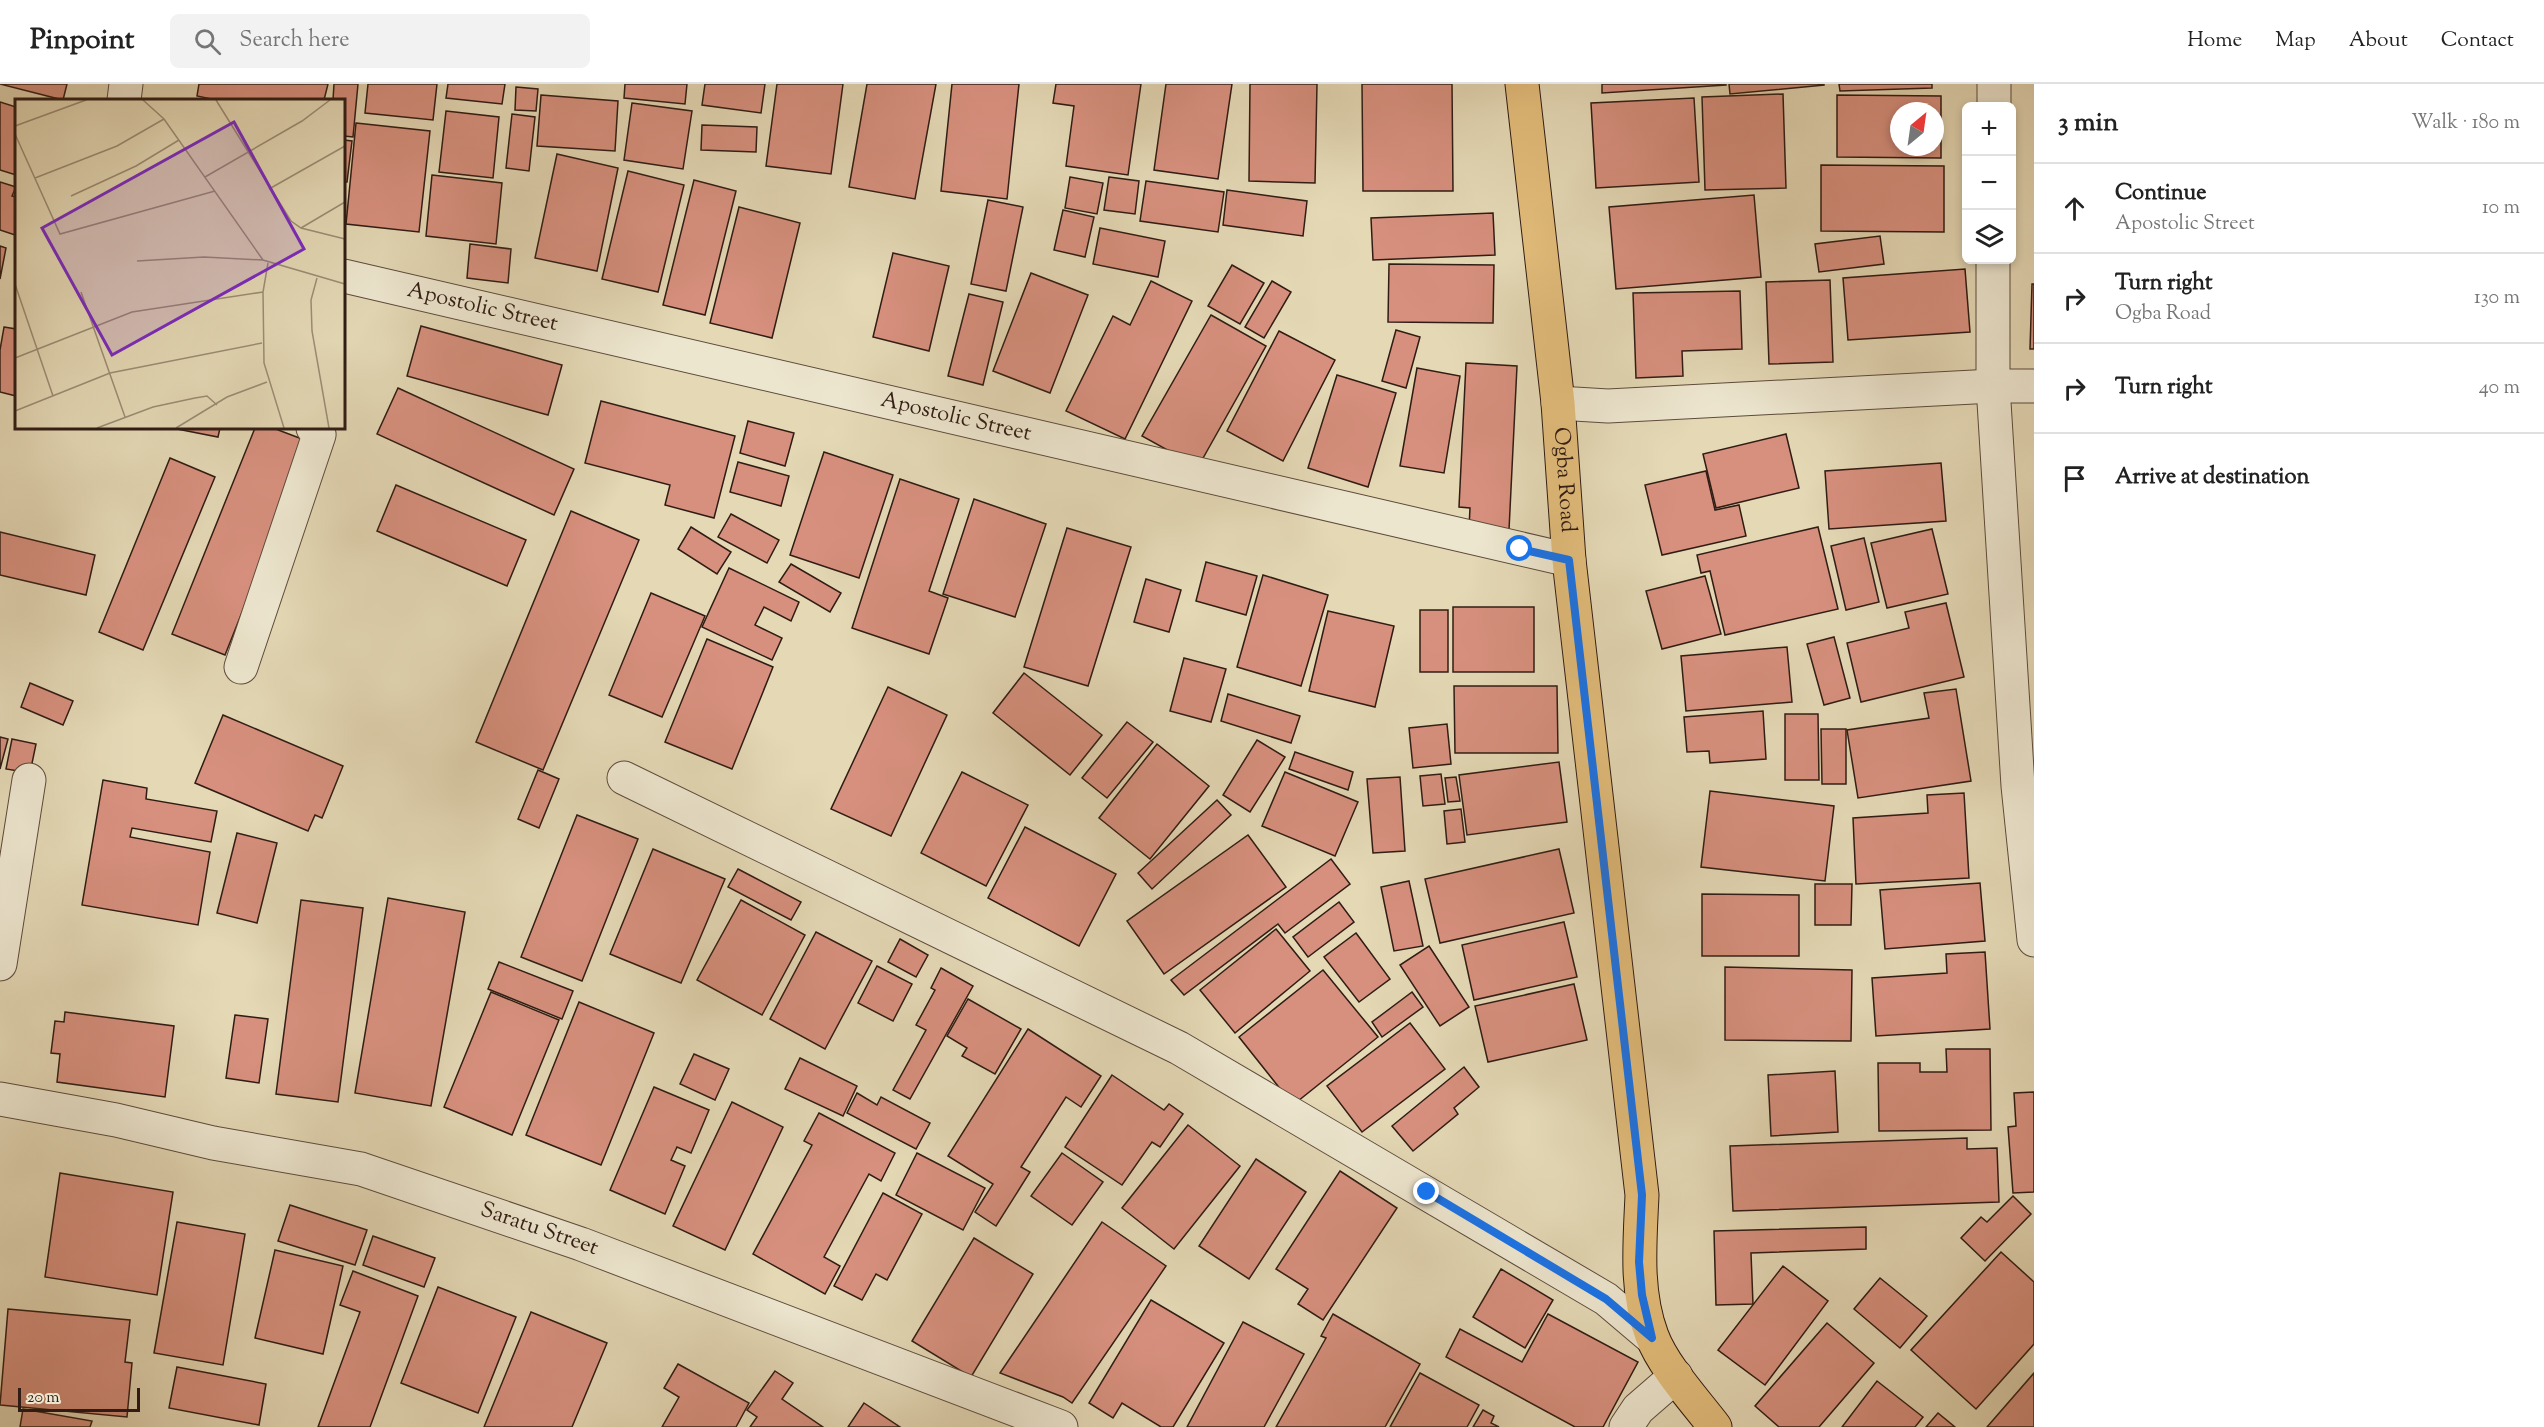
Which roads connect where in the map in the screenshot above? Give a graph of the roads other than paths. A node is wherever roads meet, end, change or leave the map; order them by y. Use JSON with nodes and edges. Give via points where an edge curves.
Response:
{"nodes":[{"id":1,"x":126,"y":84,"type":"edge"},
{"id":2,"x":1522,"y":84,"type":"edge"},
{"id":3,"x":1994,"y":84,"type":"edge"},
{"id":4,"x":124,"y":99,"type":"edge"},
{"id":5,"x":1994,"y":102,"type":"edge"},
{"id":6,"x":1994,"y":264,"type":"edge"},
{"id":7,"x":345,"y":276,"type":"edge"},
{"id":8,"x":1993,"y":386,"type":"junction"},
{"id":9,"x":2034,"y":386,"type":"edge"},
{"id":10,"x":1557,"y":403,"type":"junction"},
{"id":11,"x":313,"y":429,"type":"edge"},
{"id":12,"x":1569,"y":560,"type":"junction"},
{"id":13,"x":241,"y":668,"type":"dead end"},
{"id":14,"x":624,"y":778,"type":"dead end"},
{"id":15,"x":29,"y":780,"type":"dead end"},
{"id":16,"x":2026,"y":787,"type":"edge"},
{"id":17,"x":2034,"y":940,"type":"edge"},
{"id":18,"x":0,"y":964,"type":"edge"},
{"id":19,"x":0,"y":1099,"type":"edge"},
{"id":20,"x":1652,"y":1338,"type":"junction"},
{"id":21,"x":1676,"y":1376,"type":"junction"},
{"id":22,"x":1061,"y":1427,"type":"edge"},
{"id":23,"x":1626,"y":1427,"type":"edge"},
{"id":24,"x":1715,"y":1427,"type":"edge"}],
"edges":[{"from":1,"to":4,"type":"street"},
{"from":2,"to":10,"type":"main road","name":"Ogba Road"},
{"from":3,"to":5,"type":"street"},
{"from":6,"to":8,"type":"street"},
{"from":7,"to":12,"type":"street","name":"Apostolic Street"},
{"from":8,"to":9,"type":"street"},
{"from":8,"to":10,"type":"street","via":[[1608,406]]},
{"from":8,"to":16,"type":"street"},
{"from":10,"to":12,"type":"main road","name":"Ogba Road"},
{"from":11,"to":13,"type":"street","via":[[319,435]]},
{"from":12,"to":20,"type":"main road","name":"Ogba Road","via":[[1642,1195],[1642,1295]]},
{"from":14,"to":20,"type":"street","via":[[1179,1048],[1606,1299]]},
{"from":15,"to":18,"type":"street"},
{"from":16,"to":17,"type":"street"},
{"from":19,"to":22,"type":"street","name":"Saratu Street","via":[[361,1169],[581,1244]]},
{"from":20,"to":21,"type":"main road","name":"Ogba Road"},
{"from":21,"to":23,"type":"street","via":[[1638,1409]]},
{"from":21,"to":24,"type":"main road","name":"Ogba Road"}]}
